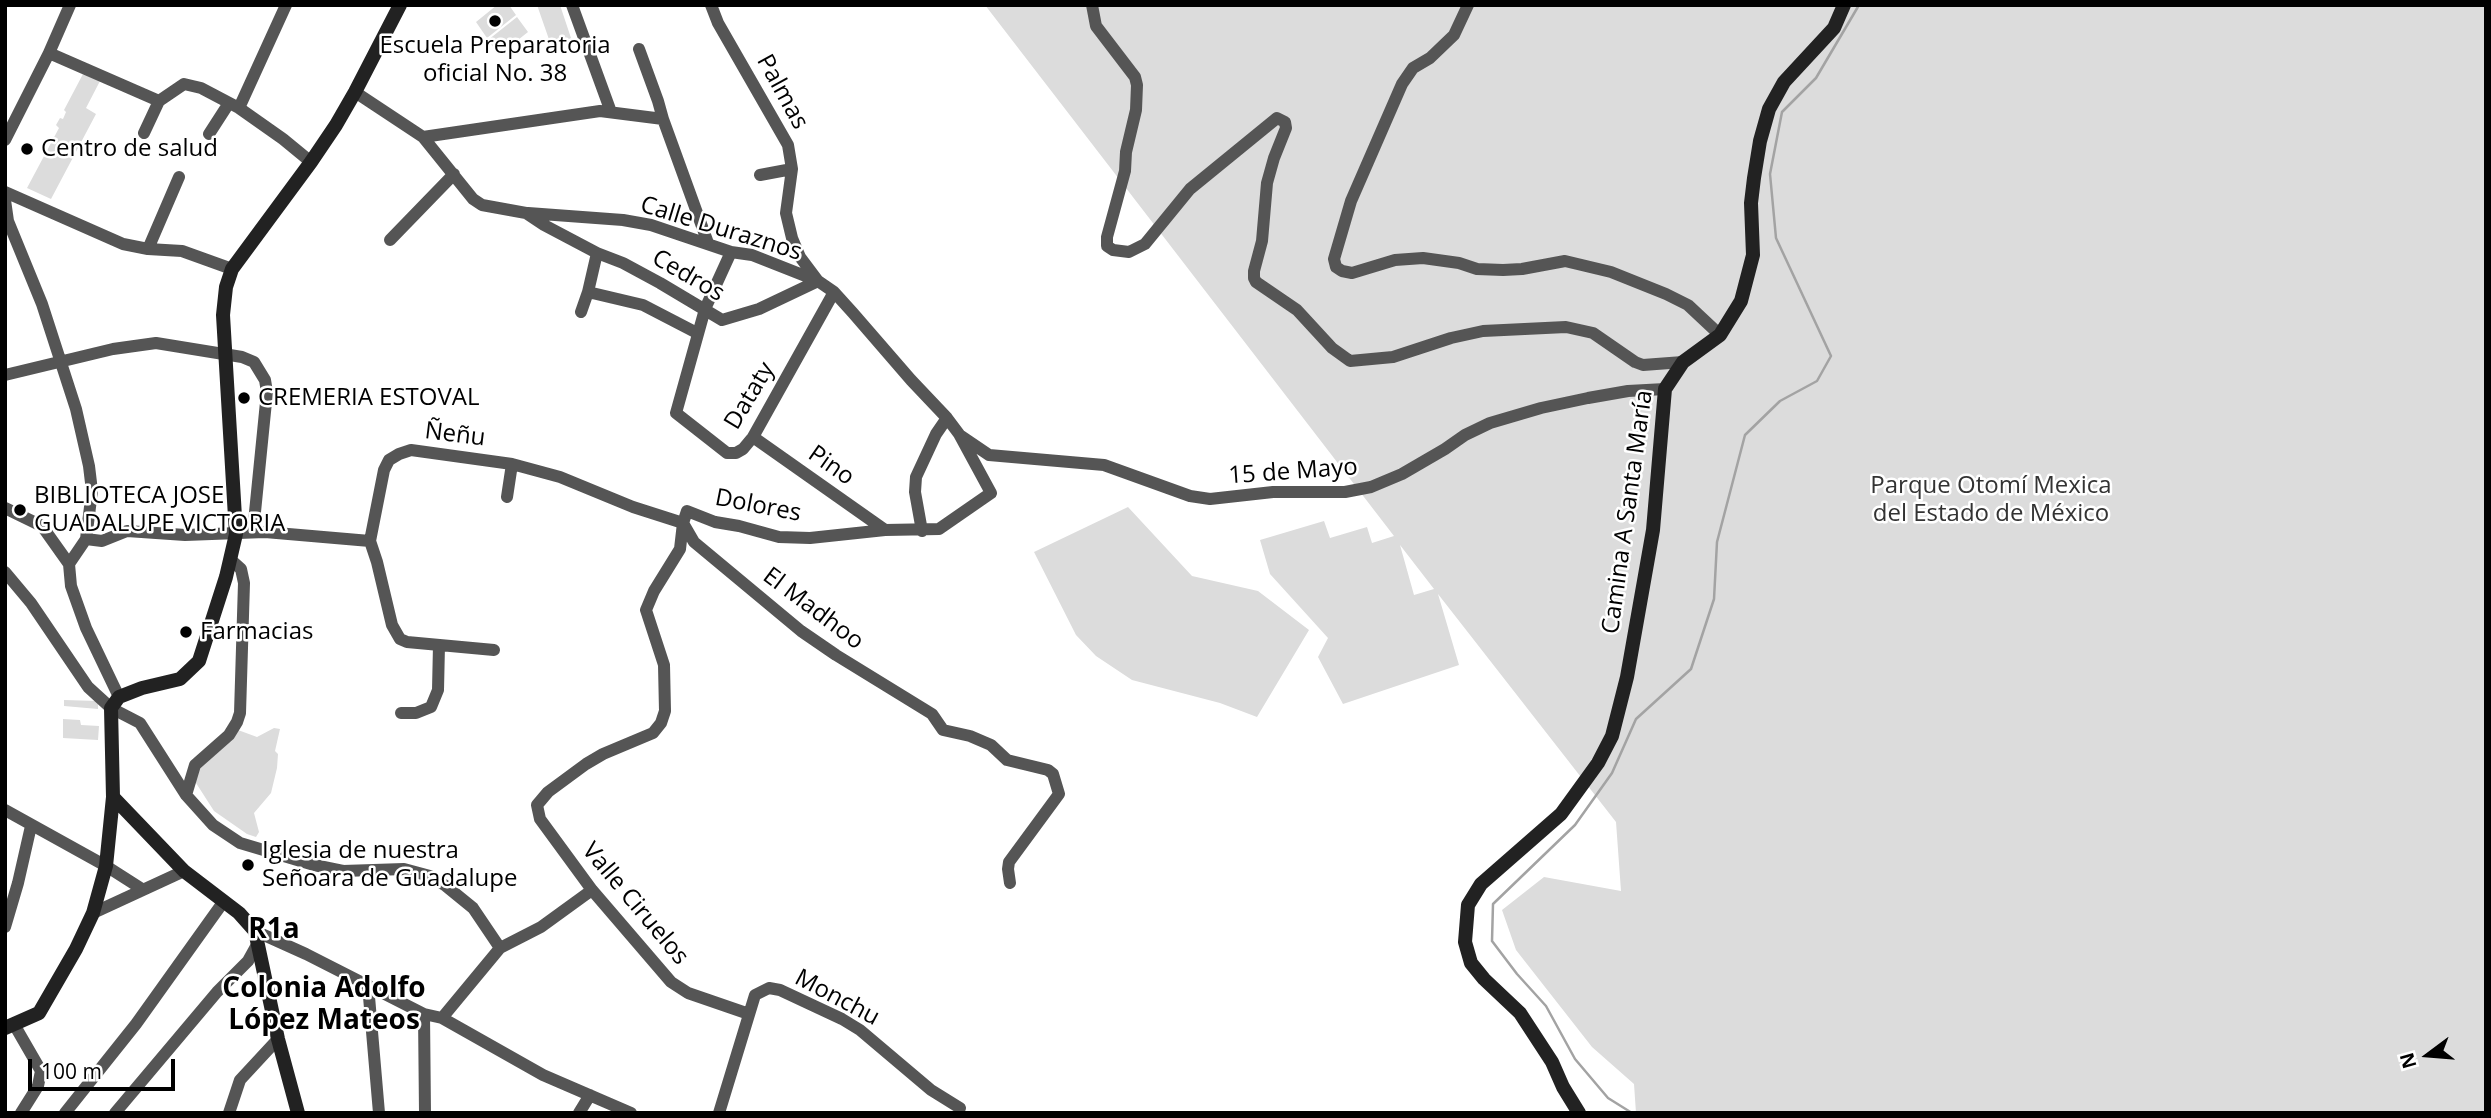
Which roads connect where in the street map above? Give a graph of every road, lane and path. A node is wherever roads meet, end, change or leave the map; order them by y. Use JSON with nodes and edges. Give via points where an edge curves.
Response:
{"nodes":[{"id":1,"x":70,"y":5,"type":"edge"},
{"id":2,"x":286,"y":5,"type":"edge"},
{"id":3,"x":400,"y":5,"type":"edge"},
{"id":4,"x":572,"y":5,"type":"edge"},
{"id":5,"x":711,"y":5,"type":"edge"},
{"id":6,"x":1092,"y":5,"type":"edge"},
{"id":7,"x":1468,"y":5,"type":"edge"},
{"id":8,"x":1844,"y":5,"type":"edge"},
{"id":9,"x":639,"y":49,"type":"dead end"},
{"id":10,"x":49,"y":53,"type":"junction"},
{"id":11,"x":355,"y":92,"type":"junction"},
{"id":12,"x":159,"y":101,"type":"junction"},
{"id":13,"x":234,"y":106,"type":"junction"},
{"id":14,"x":611,"y":111,"type":"junction"},
{"id":15,"x":663,"y":119,"type":"junction"},
{"id":16,"x":144,"y":133,"type":"dead end"},
{"id":17,"x":209,"y":134,"type":"dead end"},
{"id":18,"x":423,"y":137,"type":"junction"},
{"id":19,"x":5,"y":140,"type":"edge"},
{"id":20,"x":311,"y":162,"type":"junction"},
{"id":21,"x":792,"y":169,"type":"junction"},
{"id":22,"x":454,"y":174,"type":"junction"},
{"id":23,"x":760,"y":175,"type":"dead end"},
{"id":24,"x":179,"y":177,"type":"dead end"},
{"id":25,"x":5,"y":192,"type":"edge"},
{"id":26,"x":5,"y":200,"type":"edge"},
{"id":27,"x":526,"y":213,"type":"junction"},
{"id":28,"x":390,"y":240,"type":"dead end"},
{"id":29,"x":708,"y":243,"type":"junction"},
{"id":30,"x":148,"y":249,"type":"junction"},
{"id":31,"x":731,"y":252,"type":"junction"},
{"id":32,"x":597,"y":253,"type":"junction"},
{"id":33,"x":232,"y":269,"type":"junction"},
{"id":34,"x":818,"y":281,"type":"junction"},
{"id":35,"x":588,"y":292,"type":"junction"},
{"id":36,"x":834,"y":292,"type":"junction"},
{"id":37,"x":705,"y":309,"type":"junction"},
{"id":38,"x":581,"y":312,"type":"dead end"},
{"id":39,"x":697,"y":333,"type":"junction"},
{"id":40,"x":1720,"y":335,"type":"junction"},
{"id":41,"x":225,"y":356,"type":"junction"},
{"id":42,"x":62,"y":360,"type":"junction"},
{"id":43,"x":1683,"y":362,"type":"junction"},
{"id":44,"x":5,"y":374,"type":"edge"},
{"id":45,"x":1665,"y":389,"type":"junction"},
{"id":46,"x":947,"y":418,"type":"junction"},
{"id":47,"x":958,"y":434,"type":"junction"},
{"id":48,"x":753,"y":437,"type":"junction"},
{"id":49,"x":512,"y":464,"type":"junction"},
{"id":50,"x":507,"y":497,"type":"dead end"},
{"id":51,"x":5,"y":508,"type":"edge"},
{"id":52,"x":683,"y":523,"type":"junction"},
{"id":53,"x":885,"y":530,"type":"junction"},
{"id":54,"x":922,"y":531,"type":"junction"},
{"id":55,"x":253,"y":532,"type":"junction"},
{"id":56,"x":236,"y":534,"type":"junction"},
{"id":57,"x":86,"y":539,"type":"junction"},
{"id":58,"x":370,"y":541,"type":"junction"},
{"id":59,"x":231,"y":560,"type":"junction"},
{"id":60,"x":69,"y":564,"type":"junction"},
{"id":61,"x":6,"y":575,"type":"edge"},
{"id":62,"x":439,"y":645,"type":"junction"},
{"id":63,"x":494,"y":650,"type":"dead end"},
{"id":64,"x":115,"y":703,"type":"junction"},
{"id":65,"x":401,"y":713,"type":"dead end"},
{"id":66,"x":186,"y":795,"type":"junction"},
{"id":67,"x":113,"y":797,"type":"junction"},
{"id":68,"x":5,"y":810,"type":"edge"},
{"id":69,"x":540,"y":819,"type":"joint"},
{"id":70,"x":31,"y":826,"type":"junction"},
{"id":71,"x":106,"y":866,"type":"junction"},
{"id":72,"x":184,"y":872,"type":"junction"},
{"id":73,"x":1010,"y":883,"type":"dead end"},
{"id":74,"x":142,"y":889,"type":"junction"},
{"id":75,"x":592,"y":890,"type":"junction"},
{"id":76,"x":224,"y":901,"type":"junction"},
{"id":77,"x":93,"y":912,"type":"junction"},
{"id":78,"x":5,"y":927,"type":"edge"},
{"id":79,"x":256,"y":937,"type":"junction"},
{"id":80,"x":500,"y":948,"type":"junction"},
{"id":81,"x":368,"y":985,"type":"junction"},
{"id":82,"x":424,"y":1014,"type":"junction"},
{"id":83,"x":749,"y":1014,"type":"junction"},
{"id":84,"x":442,"y":1018,"type":"junction"},
{"id":85,"x":10,"y":1027,"type":"edge"},
{"id":86,"x":278,"y":1039,"type":"junction"},
{"id":87,"x":590,"y":1095,"type":"junction"},
{"id":88,"x":960,"y":1108,"type":"dead end"},
{"id":89,"x":21,"y":1113,"type":"edge"},
{"id":90,"x":65,"y":1113,"type":"edge"},
{"id":91,"x":115,"y":1113,"type":"edge"},
{"id":92,"x":229,"y":1113,"type":"edge"},
{"id":93,"x":298,"y":1113,"type":"edge"},
{"id":94,"x":379,"y":1113,"type":"edge"},
{"id":95,"x":425,"y":1113,"type":"edge"},
{"id":96,"x":579,"y":1113,"type":"edge"},
{"id":97,"x":631,"y":1113,"type":"edge"},
{"id":98,"x":719,"y":1113,"type":"edge"},
{"id":99,"x":1579,"y":1113,"type":"edge"}],
"edges":[{"from":1,"to":10,"type":"street"},
{"from":2,"to":13,"type":"street"},
{"from":3,"to":11,"type":"main road"},
{"from":4,"to":14,"type":"street"},
{"from":5,"to":21,"type":"street","name":"Palmas","via":[[788,145]]},
{"from":6,"to":43,"type":"street","via":[[1096,26],[1137,85],[1125,171],[1107,237],[1107,246],[1113,250],[1129,253],[1145,244],[1190,189],[1277,118],[1286,128],[1267,183],[1254,278],[1297,310],[1350,361],[1393,357],[1483,331],[1566,327],[1593,333],[1643,365]]},
{"from":7,"to":40,"type":"street","via":[[1454,35],[1413,68],[1402,85],[1352,201],[1334,259],[1336,267],[1352,273],[1395,260],[1423,258],[1503,270],[1565,261],[1611,272],[1666,294],[1688,305]]},
{"from":8,"to":40,"type":"main road","name":"Camina A Santa María","via":[[1834,28],[1784,82],[1769,109],[1754,178],[1751,266],[1741,300]]},
{"from":9,"to":15,"type":"street"},
{"from":10,"to":12,"type":"street"},
{"from":10,"to":19,"type":"street"},
{"from":11,"to":18,"type":"street","name":"Cedros"},
{"from":11,"to":20,"type":"main road"},
{"from":12,"to":13,"type":"street","via":[[177,87],[190,84]]},
{"from":12,"to":16,"type":"street"},
{"from":13,"to":17,"type":"street"},
{"from":13,"to":20,"type":"street"},
{"from":14,"to":15,"type":"street"},
{"from":14,"to":18,"type":"street"},
{"from":15,"to":29,"type":"street"},
{"from":18,"to":22,"type":"street","name":"Cedros"},
{"from":20,"to":33,"type":"main road"},
{"from":21,"to":23,"type":"street"},
{"from":21,"to":34,"type":"street","name":"Palmas","via":[[787,222],[800,257]]},
{"from":22,"to":27,"type":"street","name":"Cedros","via":[[482,205]]},
{"from":22,"to":28,"type":"street"},
{"from":24,"to":30,"type":"street"},
{"from":25,"to":30,"type":"street","via":[[104,237]]},
{"from":26,"to":42,"type":"street","via":[[8,221]]},
{"from":27,"to":29,"type":"street","name":"Calle Duraznos","via":[[623,220]]},
{"from":27,"to":32,"type":"street","name":"Cedros"},
{"from":29,"to":31,"type":"street","name":"Calle Duraznos"},
{"from":30,"to":33,"type":"street","via":[[182,251]]},
{"from":31,"to":34,"type":"street","name":"Calle Duraznos","via":[[752,255]]},
{"from":31,"to":37,"type":"street"},
{"from":32,"to":35,"type":"street"},
{"from":32,"to":37,"type":"street","name":"Cedros"},
{"from":33,"to":41,"type":"main road","via":[[224,301]]},
{"from":34,"to":36,"type":"street"},
{"from":34,"to":37,"type":"street","name":"Cedros","via":[[731,319],[722,320]]},
{"from":35,"to":38,"type":"street"},
{"from":35,"to":39,"type":"street","via":[[643,305]]},
{"from":36,"to":46,"type":"street"},
{"from":36,"to":48,"type":"street","name":"Dataty"},
{"from":37,"to":39,"type":"street"},
{"from":39,"to":48,"type":"street","name":"Dataty","via":[[676,413],[727,453],[736,453]]},
{"from":40,"to":43,"type":"main road","name":"Camina A Santa María"},
{"from":41,"to":42,"type":"street","via":[[156,343]]},
{"from":41,"to":55,"type":"street","via":[[254,362],[265,380]]},
{"from":41,"to":56,"type":"main road"},
{"from":42,"to":44,"type":"street"},
{"from":42,"to":57,"type":"street","via":[[89,466],[92,491]]},
{"from":43,"to":45,"type":"main road","name":"Camina A Santa María"},
{"from":45,"to":47,"type":"street","name":"15 de Mayo","via":[[1588,398],[1490,423],[1402,474],[1345,492],[1273,492],[1210,499],[1104,465],[989,455]]},
{"from":45,"to":99,"type":"main road","name":"Camina A Santa María","via":[[1653,530],[1612,736],[1598,764],[1561,814],[1481,884],[1466,916],[1465,942],[1471,963],[1526,1022]]},
{"from":46,"to":47,"type":"street"},
{"from":46,"to":54,"type":"street","via":[[916,477]]},
{"from":47,"to":54,"type":"street","name":"Dolores","via":[[991,492],[939,529]]},
{"from":48,"to":53,"type":"street","name":"Pino"},
{"from":49,"to":50,"type":"street"},
{"from":49,"to":52,"type":"street","name":"Ñeñu"},
{"from":49,"to":58,"type":"street","name":"Ñeñu","via":[[411,450],[399,454],[389,460],[384,471]]},
{"from":51,"to":60,"type":"street","via":[[42,526]]},
{"from":52,"to":53,"type":"street","name":"Dolores","via":[[687,511],[715,522],[794,538]]},
{"from":52,"to":69,"type":"street","name":"Dolores","via":[[680,549],[646,610],[664,665],[661,723],[653,733],[603,754],[548,792],[537,805]]},
{"from":52,"to":73,"type":"street","name":"El Madhoo","via":[[694,542],[801,631],[932,715],[947,732],[986,743],[1007,760],[1048,770],[1059,794],[1009,862]]},
{"from":53,"to":54,"type":"street","name":"Dolores"},
{"from":55,"to":56,"type":"street"},
{"from":55,"to":58,"type":"street"},
{"from":56,"to":57,"type":"street","via":[[127,531],[102,541]]},
{"from":56,"to":59,"type":"main road"},
{"from":57,"to":60,"type":"street"},
{"from":58,"to":62,"type":"street","via":[[395,633],[407,642]]},
{"from":59,"to":64,"type":"main road","via":[[199,661],[180,679],[142,688]]},
{"from":59,"to":66,"type":"street","via":[[241,569],[244,583],[240,713],[229,735],[195,765]]},
{"from":60,"to":64,"type":"street","via":[[71,586]]},
{"from":61,"to":64,"type":"street","via":[[31,603],[88,687]]},
{"from":62,"to":63,"type":"street"},
{"from":62,"to":65,"type":"street","via":[[438,690],[431,707]]},
{"from":64,"to":66,"type":"street","via":[[140,723]]},
{"from":64,"to":67,"type":"main road"},
{"from":66,"to":80,"type":"street","via":[[225,834],[272,854],[342,871],[404,869],[430,877],[473,908]]},
{"from":67,"to":71,"type":"main road"},
{"from":67,"to":72,"type":"main road"},
{"from":68,"to":70,"type":"street"},
{"from":69,"to":75,"type":"street","name":"Valle Ciruelos"},
{"from":70,"to":71,"type":"street"},
{"from":70,"to":78,"type":"street"},
{"from":71,"to":74,"type":"street"},
{"from":71,"to":77,"type":"main road"},
{"from":72,"to":74,"type":"street"},
{"from":72,"to":76,"type":"main road"},
{"from":74,"to":77,"type":"street"},
{"from":75,"to":80,"type":"street","via":[[541,927]]},
{"from":75,"to":83,"type":"street","name":"Valle Ciruelos","via":[[671,982],[688,993]]},
{"from":76,"to":79,"type":"main road"},
{"from":76,"to":90,"type":"street"},
{"from":77,"to":85,"type":"main road","via":[[39,1013]]},
{"from":79,"to":81,"type":"street"},
{"from":79,"to":86,"type":"main road"},
{"from":79,"to":91,"type":"street","via":[[248,961]]},
{"from":80,"to":84,"type":"street"},
{"from":81,"to":82,"type":"street"},
{"from":81,"to":94,"type":"street"},
{"from":82,"to":84,"type":"street"},
{"from":82,"to":95,"type":"street"},
{"from":83,"to":88,"type":"street","name":"Monchu","via":[[758,992],[780,990],[860,1030],[931,1090]]},
{"from":83,"to":98,"type":"street","name":"Monchu"},
{"from":84,"to":87,"type":"street","via":[[543,1075]]},
{"from":85,"to":89,"type":"street","via":[[41,1071],[38,1086]]},
{"from":86,"to":92,"type":"street","via":[[240,1080]]},
{"from":86,"to":93,"type":"main road"},
{"from":87,"to":96,"type":"street"},
{"from":87,"to":97,"type":"street"}]}
